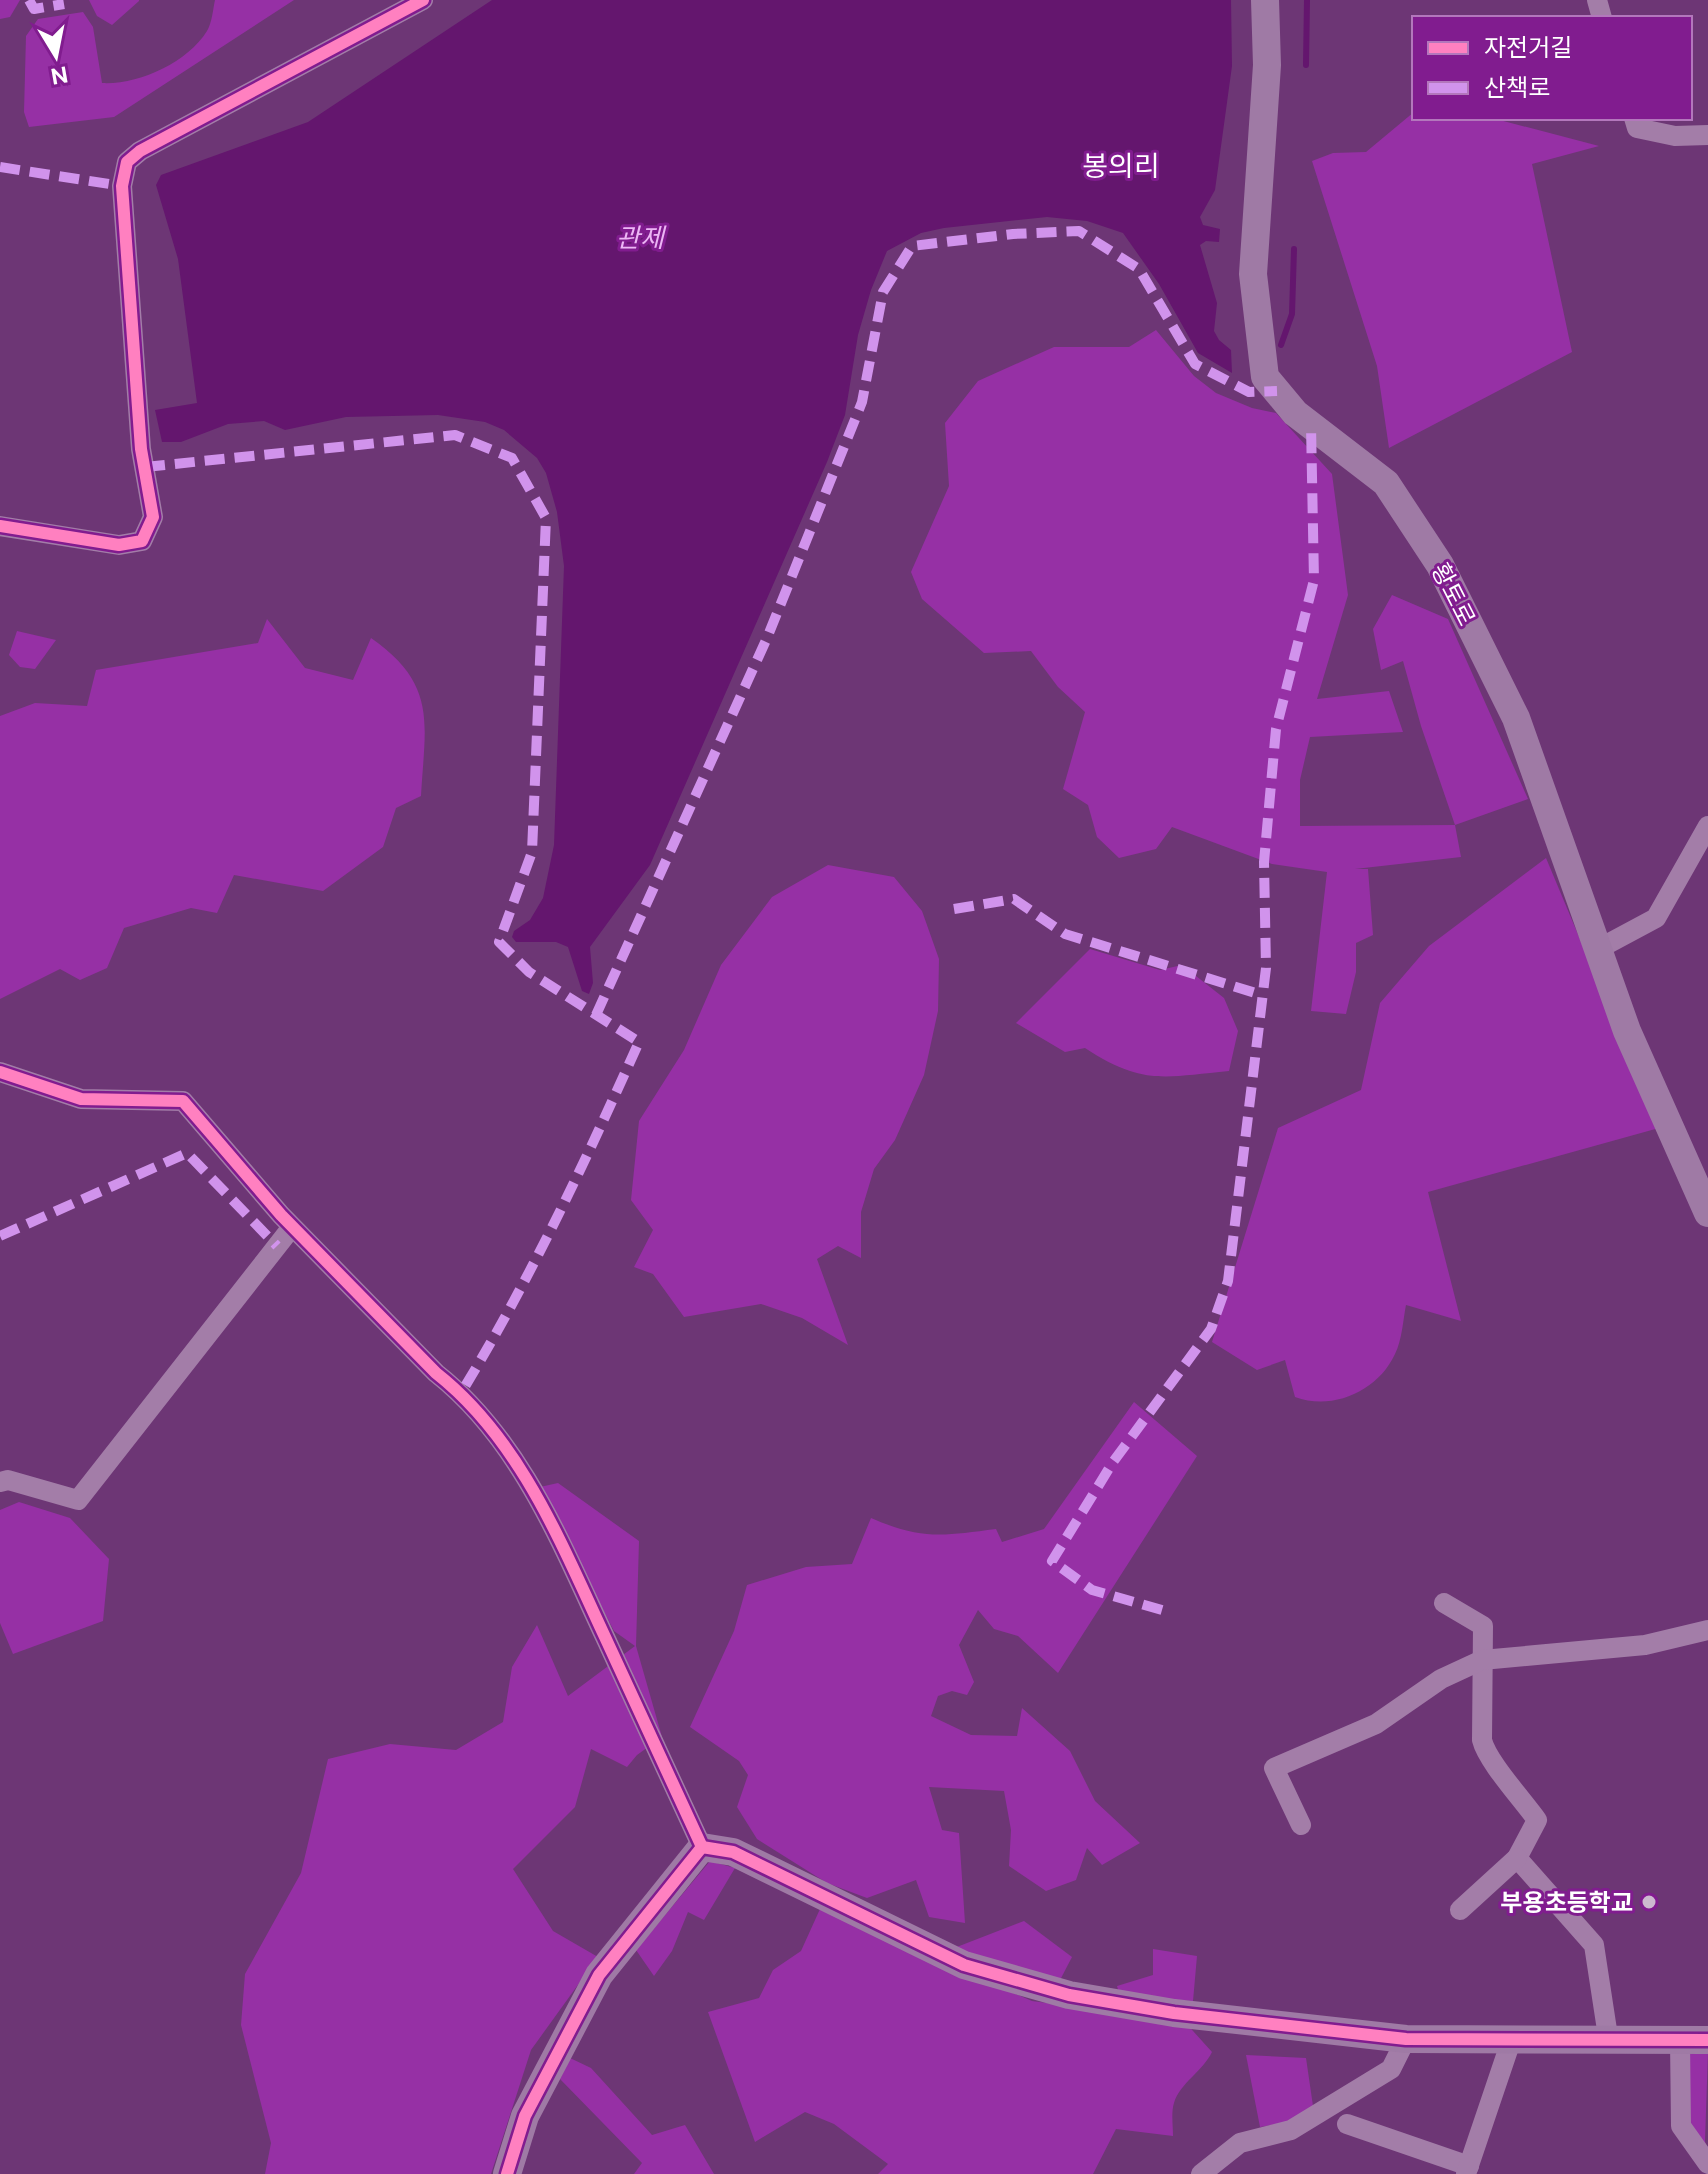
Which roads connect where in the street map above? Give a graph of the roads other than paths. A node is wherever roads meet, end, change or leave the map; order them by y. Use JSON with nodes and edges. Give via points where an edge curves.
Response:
{"nodes":[{"id":1,"x":423,"y":0,"type":"edge"},
{"id":2,"x":1265,"y":0,"type":"edge"},
{"id":3,"x":1635,"y":120,"type":"edge"},
{"id":4,"x":1708,"y":135,"type":"edge"},
{"id":5,"x":0,"y":526,"type":"edge"},
{"id":6,"x":1708,"y":826,"type":"edge"},
{"id":7,"x":1600,"y":948,"type":"junction"},
{"id":8,"x":0,"y":1072,"type":"edge"},
{"id":9,"x":1708,"y":1213,"type":"edge"},
{"id":10,"x":292,"y":1227,"type":"junction"},
{"id":11,"x":0,"y":1482,"type":"edge"},
{"id":12,"x":1444,"y":1603,"type":"dead end"},
{"id":13,"x":1708,"y":1630,"type":"edge"},
{"id":14,"x":1482,"y":1660,"type":"junction"},
{"id":15,"x":1301,"y":1825,"type":"dead end"},
{"id":16,"x":702,"y":1847,"type":"junction"},
{"id":17,"x":1517,"y":1858,"type":"junction"},
{"id":18,"x":1460,"y":1910,"type":"dead end"},
{"id":19,"x":1406,"y":2039,"type":"junction"},
{"id":20,"x":1511,"y":2041,"type":"junction"},
{"id":21,"x":1694,"y":2041,"type":"edge"},
{"id":22,"x":1609,"y":2043,"type":"junction"},
{"id":23,"x":1347,"y":2124,"type":"dead end"},
{"id":24,"x":1708,"y":2164,"type":"edge"},
{"id":25,"x":1467,"y":2170,"type":"edge"},
{"id":26,"x":507,"y":2174,"type":"edge"},
{"id":27,"x":1201,"y":2174,"type":"edge"}],
"edges":[{"from":1,"to":5,"type":"street","via":[[127,162],[124,217],[141,449],[153,517],[142,541],[119,545]]},
{"from":2,"to":7,"type":"street","name":"황토로","via":[[1267,65],[1253,274],[1265,377],[1295,413],[1386,483],[1440,565],[1516,718]]},
{"from":3,"to":4,"type":"street","via":[[1637,128],[1675,136]]},
{"from":6,"to":7,"type":"street","via":[[1656,918]]},
{"from":7,"to":9,"type":"street","name":"황토로","via":[[1627,1031]]},
{"from":8,"to":10,"type":"street","via":[[81,1099],[183,1101]]},
{"from":10,"to":11,"type":"street","via":[[78,1500]]},
{"from":10,"to":16,"type":"street","via":[[461,1393],[521,1466]]},
{"from":12,"to":14,"type":"street","via":[[1483,1626]]},
{"from":13,"to":14,"type":"street","via":[[1645,1645]]},
{"from":14,"to":15,"type":"street","via":[[1441,1679],[1376,1724],[1274,1768]]},
{"from":14,"to":17,"type":"street","via":[[1486,1755],[1537,1820]]},
{"from":16,"to":19,"type":"street","via":[[733,1852],[964,1965],[1069,1995],[1174,2013]]},
{"from":16,"to":26,"type":"street","via":[[599,1975],[525,2116]]},
{"from":17,"to":18,"type":"street"},
{"from":17,"to":22,"type":"street","via":[[1594,1945]]},
{"from":19,"to":20,"type":"street"},
{"from":19,"to":27,"type":"street","via":[[1391,2069],[1291,2130],[1240,2143]]},
{"from":20,"to":22,"type":"street"},
{"from":20,"to":25,"type":"street"},
{"from":21,"to":22,"type":"street"},
{"from":21,"to":24,"type":"street","via":[[1681,2126]]},
{"from":23,"to":25,"type":"street"}]}
